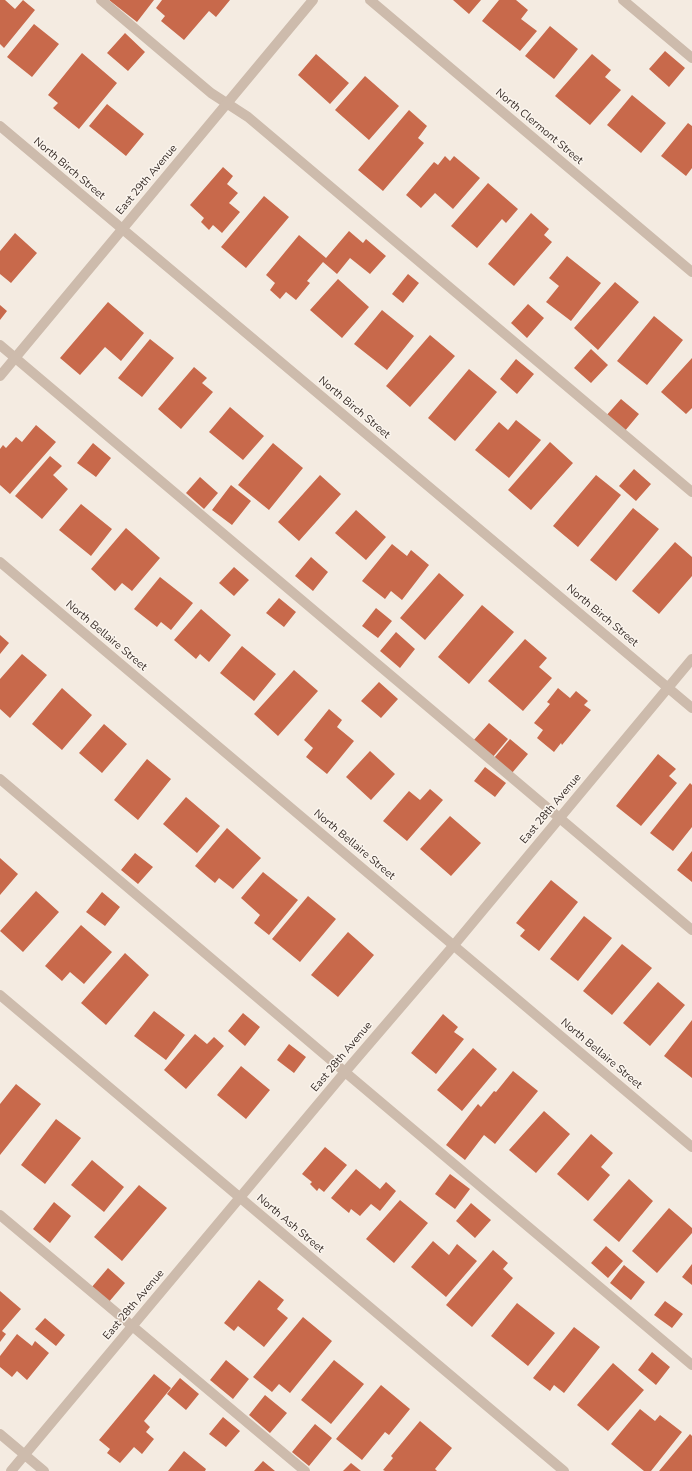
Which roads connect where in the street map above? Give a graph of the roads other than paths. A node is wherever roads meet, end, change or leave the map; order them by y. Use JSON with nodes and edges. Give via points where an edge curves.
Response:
{"nodes":[{"id":1,"x":101,"y":0,"type":"edge"},
{"id":2,"x":313,"y":0,"type":"edge"},
{"id":3,"x":370,"y":0,"type":"edge"},
{"id":4,"x":623,"y":0,"type":"edge"},
{"id":5,"x":692,"y":58,"type":"edge"},
{"id":6,"x":227,"y":103,"type":"junction"},
{"id":7,"x":0,"y":126,"type":"edge"},
{"id":8,"x":122,"y":229,"type":"junction"},
{"id":9,"x":692,"y":272,"type":"edge"},
{"id":10,"x":0,"y":345,"type":"edge"},
{"id":11,"x":15,"y":358,"type":"junction"},
{"id":12,"x":0,"y":376,"type":"edge"},
{"id":13,"x":692,"y":492,"type":"edge"},
{"id":14,"x":0,"y":562,"type":"edge"},
{"id":15,"x":692,"y":659,"type":"edge"},
{"id":16,"x":668,"y":688,"type":"junction"},
{"id":17,"x":692,"y":708,"type":"edge"},
{"id":18,"x":0,"y":779,"type":"edge"},
{"id":19,"x":559,"y":818,"type":"junction"},
{"id":20,"x":692,"y":930,"type":"edge"},
{"id":21,"x":454,"y":945,"type":"junction"},
{"id":22,"x":0,"y":996,"type":"edge"},
{"id":23,"x":345,"y":1072,"type":"junction"},
{"id":24,"x":692,"y":1147,"type":"edge"},
{"id":25,"x":240,"y":1198,"type":"junction"},
{"id":26,"x":0,"y":1215,"type":"edge"},
{"id":27,"x":132,"y":1326,"type":"junction"},
{"id":28,"x":692,"y":1365,"type":"edge"},
{"id":29,"x":0,"y":1434,"type":"edge"},
{"id":30,"x":25,"y":1454,"type":"junction"},
{"id":31,"x":11,"y":1471,"type":"edge"},
{"id":32,"x":44,"y":1471,"type":"edge"},
{"id":33,"x":305,"y":1471,"type":"edge"},
{"id":34,"x":564,"y":1471,"type":"edge"}],
"edges":[{"from":1,"to":6,"type":"street","via":[[211,93]]},
{"from":2,"to":6,"type":"street","name":"East 29th Avenue"},
{"from":3,"to":9,"type":"street","name":"North Clermont Street"},
{"from":4,"to":5,"type":"street"},
{"from":6,"to":8,"type":"street","name":"East 29th Avenue"},
{"from":6,"to":13,"type":"street","via":[[254,122]]},
{"from":7,"to":8,"type":"street","name":"North Birch Street"},
{"from":8,"to":11,"type":"street","name":"East 29th Avenue"},
{"from":8,"to":16,"type":"street","name":"North Birch Street"},
{"from":10,"to":11,"type":"street"},
{"from":11,"to":12,"type":"street","name":"East 29th Avenue"},
{"from":11,"to":19,"type":"street"},
{"from":14,"to":21,"type":"street","name":"North Bellaire Street"},
{"from":15,"to":16,"type":"street","name":"East 28th Avenue"},
{"from":16,"to":17,"type":"street","name":"North Birch Street"},
{"from":16,"to":19,"type":"street","name":"East 28th Avenue"},
{"from":18,"to":23,"type":"street"},
{"from":19,"to":20,"type":"street"},
{"from":19,"to":21,"type":"street","name":"East 28th Avenue"},
{"from":21,"to":23,"type":"street","name":"East 28th Avenue"},
{"from":21,"to":24,"type":"street","name":"North Bellaire Street"},
{"from":22,"to":25,"type":"street","name":"North Ash Street"},
{"from":23,"to":25,"type":"street","name":"East 28th Avenue"},
{"from":23,"to":28,"type":"street"},
{"from":25,"to":27,"type":"street","name":"East 28th Avenue"},
{"from":25,"to":34,"type":"street","name":"North Ash Street"},
{"from":26,"to":27,"type":"street"},
{"from":27,"to":30,"type":"street","name":"East 28th Avenue"},
{"from":27,"to":33,"type":"street"},
{"from":29,"to":30,"type":"street"},
{"from":30,"to":31,"type":"street","name":"East 28th Avenue"},
{"from":30,"to":32,"type":"street"}]}
